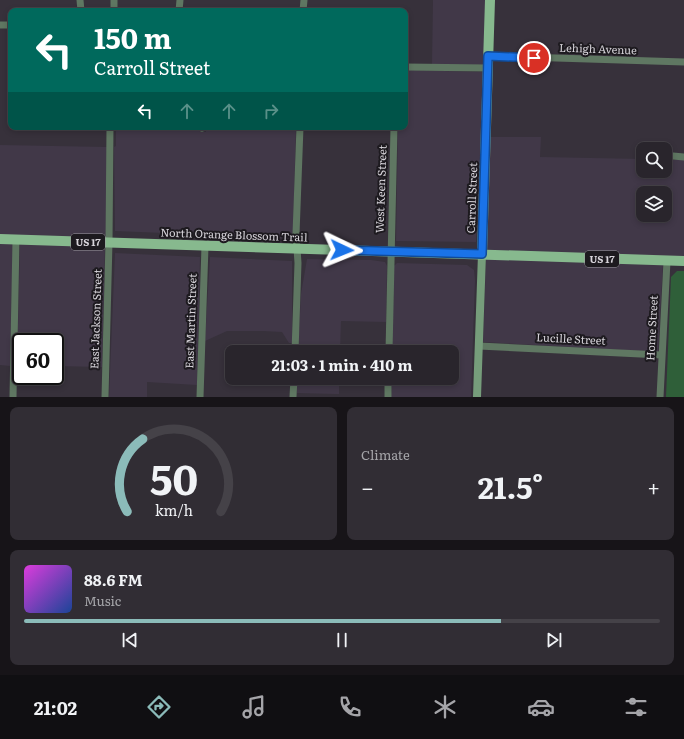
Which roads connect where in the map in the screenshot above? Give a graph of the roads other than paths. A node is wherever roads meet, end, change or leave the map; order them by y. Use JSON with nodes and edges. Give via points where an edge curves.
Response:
{"nodes":[{"id":1,"x":490,"y":0,"type":"edge"},
{"id":2,"x":488,"y":56,"type":"junction"},
{"id":3,"x":684,"y":62,"type":"edge"},
{"id":4,"x":408,"y":67,"type":"edge"},
{"id":5,"x":488,"y":68,"type":"junction"},
{"id":6,"x":110,"y":130,"type":"edge"},
{"id":7,"x":300,"y":130,"type":"edge"},
{"id":8,"x":394,"y":130,"type":"edge"},
{"id":9,"x":673,"y":156,"type":"dead end"},
{"id":10,"x":684,"y":157,"type":"edge"},
{"id":11,"x":0,"y":239,"type":"edge"},
{"id":12,"x":16,"y":239,"type":"junction"},
{"id":13,"x":109,"y":242,"type":"junction"},
{"id":14,"x":205,"y":246,"type":"junction"},
{"id":15,"x":297,"y":249,"type":"junction"},
{"id":16,"x":391,"y":252,"type":"junction"},
{"id":17,"x":482,"y":254,"type":"junction"},
{"id":18,"x":667,"y":261,"type":"junction"},
{"id":19,"x":684,"y":261,"type":"edge"},
{"id":20,"x":295,"y":345,"type":"edge"},
{"id":21,"x":389,"y":345,"type":"edge"},
{"id":22,"x":479,"y":346,"type":"junction"},
{"id":23,"x":662,"y":355,"type":"junction"},
{"id":24,"x":294,"y":385,"type":"edge"},
{"id":25,"x":388,"y":385,"type":"edge"},
{"id":26,"x":13,"y":397,"type":"edge"},
{"id":27,"x":105,"y":397,"type":"edge"},
{"id":28,"x":200,"y":397,"type":"edge"},
{"id":29,"x":293,"y":397,"type":"edge"},
{"id":30,"x":388,"y":397,"type":"edge"},
{"id":31,"x":477,"y":397,"type":"edge"},
{"id":32,"x":660,"y":397,"type":"edge"}],
"edges":[{"from":1,"to":2,"type":"main road","name":"Carroll Street"},
{"from":2,"to":3,"type":"street","name":"Lehigh Avenue"},
{"from":2,"to":5,"type":"main road","name":"Carroll Street"},
{"from":4,"to":5,"type":"street"},
{"from":5,"to":17,"type":"main road","name":"Carroll Street"},
{"from":6,"to":13,"type":"street","name":"East Jackson Street"},
{"from":7,"to":15,"type":"street"},
{"from":8,"to":16,"type":"street","name":"West Keen Street"},
{"from":9,"to":10,"type":"street"},
{"from":11,"to":12,"type":"main road","name":"North Orange Blossom Trail","number":"US 17"},
{"from":12,"to":13,"type":"main road","name":"North Orange Blossom Trail","number":"US 17"},
{"from":12,"to":26,"type":"street"},
{"from":13,"to":14,"type":"main road","name":"North Orange Blossom Trail","number":"US 17"},
{"from":13,"to":27,"type":"street","name":"East Jackson Street"},
{"from":14,"to":15,"type":"main road","name":"North Orange Blossom Trail","number":"US 17"},
{"from":14,"to":28,"type":"street","name":"East Martin Street"},
{"from":15,"to":16,"type":"main road","name":"North Orange Blossom Trail","number":"US 17"},
{"from":15,"to":20,"type":"street"},
{"from":16,"to":17,"type":"main road","name":"North Orange Blossom Trail","number":"US 17"},
{"from":16,"to":21,"type":"street","name":"West Keen Street"},
{"from":17,"to":18,"type":"main road","name":"North Orange Blossom Trail","number":"US 17"},
{"from":17,"to":22,"type":"main road","name":"Carroll Street"},
{"from":18,"to":19,"type":"main road","name":"North Orange Blossom Trail","number":"US 17"},
{"from":18,"to":23,"type":"street","name":"Home Street"},
{"from":22,"to":23,"type":"street","name":"Lucille Street"},
{"from":22,"to":31,"type":"main road","name":"Carroll Street"},
{"from":23,"to":32,"type":"street","name":"Home Street"},
{"from":24,"to":29,"type":"street"},
{"from":25,"to":30,"type":"street"}]}
